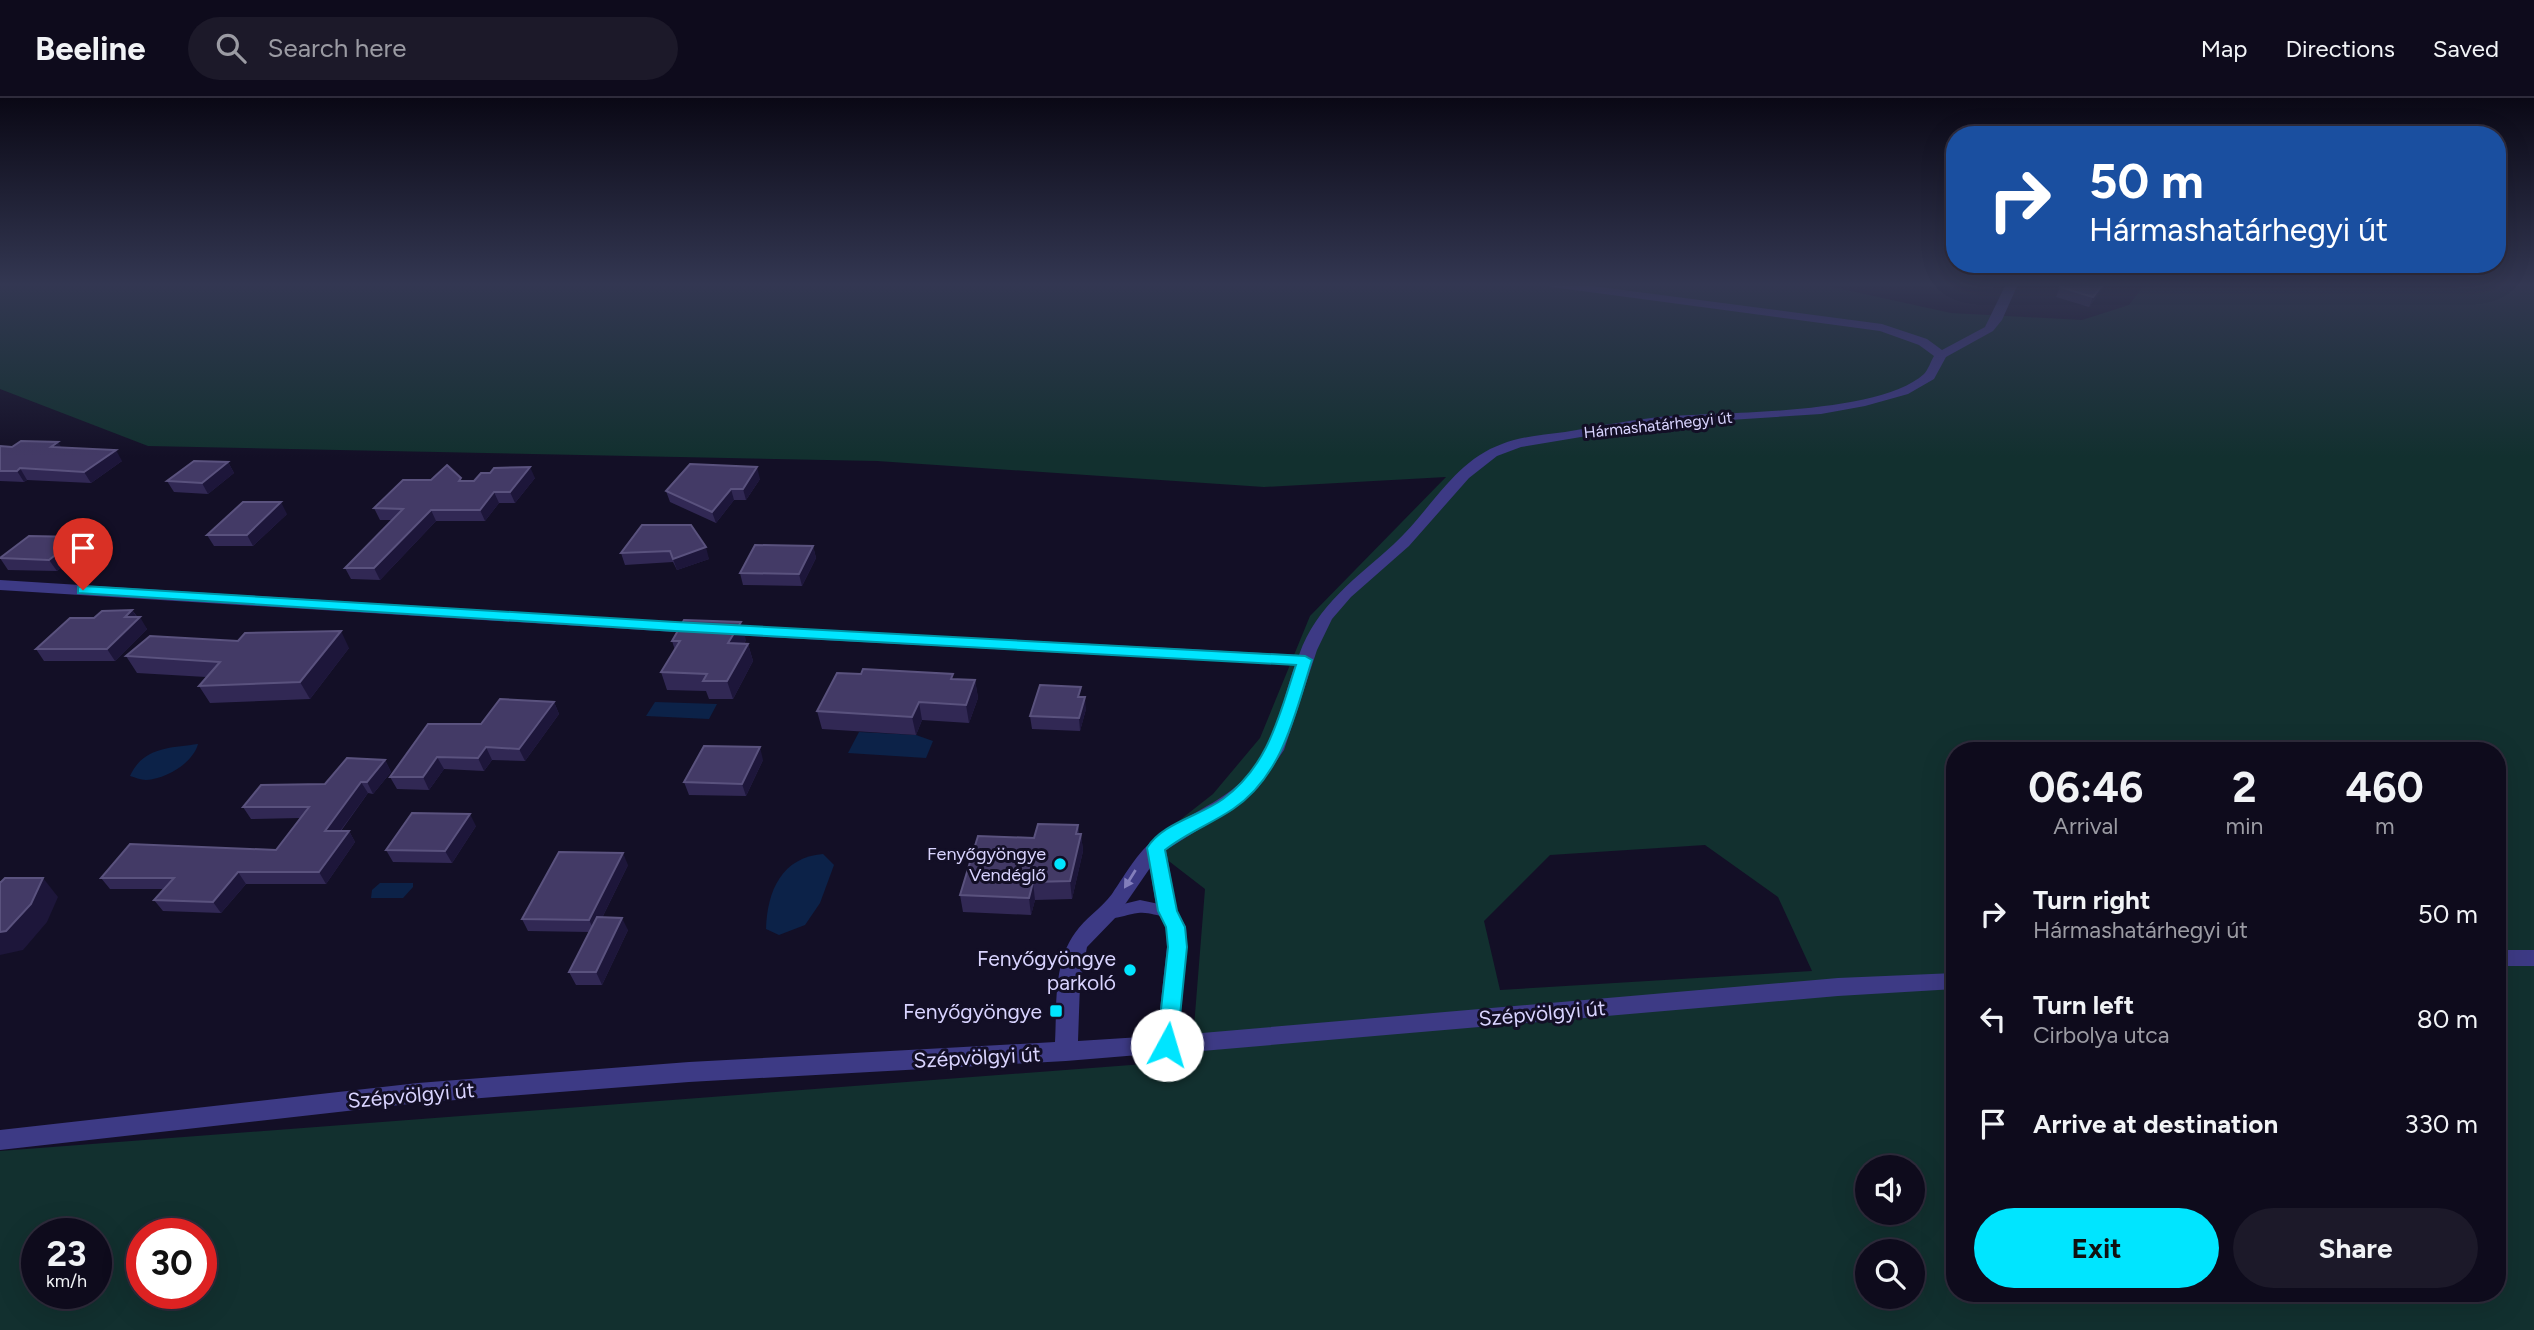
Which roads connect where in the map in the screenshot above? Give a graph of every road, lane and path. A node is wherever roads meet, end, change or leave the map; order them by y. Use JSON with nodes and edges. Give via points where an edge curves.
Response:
{"nodes":[{"id":1,"x":1924,"y":341,"type":"edge"},
{"id":2,"x":1966,"y":341,"type":"edge"},
{"id":3,"x":1941,"y":355,"type":"junction"},
{"id":4,"x":0,"y":585,"type":"edge"},
{"id":5,"x":1305,"y":660,"type":"junction"},
{"id":6,"x":1156,"y":848,"type":"junction"},
{"id":7,"x":1167,"y":911,"type":"junction"},
{"id":8,"x":1110,"y":913,"type":"junction"},
{"id":9,"x":2506,"y":958,"type":"edge"},
{"id":10,"x":2534,"y":958,"type":"edge"},
{"id":11,"x":1946,"y":981,"type":"edge"},
{"id":12,"x":1167,"y":1045,"type":"junction"},
{"id":13,"x":1066,"y":1052,"type":"junction"},
{"id":14,"x":0,"y":1140,"type":"edge"}],
"edges":[{"from":1,"to":3,"type":"street"},
{"from":2,"to":3,"type":"street"},
{"from":3,"to":5,"type":"street","name":"Hármashatárhegyi út","via":[[1936,371],[1928,377],[1856,405],[1816,412],[1667,421],[1508,446],[1475,466],[1404,544],[1329,610]]},
{"from":4,"to":5,"type":"street"},
{"from":5,"to":6,"type":"street","name":"Hármashatárhegyi út","via":[[1265,768],[1228,804]]},
{"from":6,"to":7,"type":"street"},
{"from":6,"to":8,"type":"street","name":"Hármashatárhegyi út","one_way":true,"via":[[1136,869]]},
{"from":7,"to":8,"type":"lane","via":[[1140,906]]},
{"from":7,"to":12,"type":"street","via":[[1177,947]]},
{"from":8,"to":13,"type":"street","name":"Hármashatárhegyi út","via":[[1090,926],[1077,947]]},
{"from":9,"to":10,"type":"street"},
{"from":11,"to":12,"type":"street","name":"Szépvölgyi út"},
{"from":12,"to":13,"type":"street","name":"Szépvölgyi út"},
{"from":13,"to":14,"type":"street","name":"Szépvölgyi út","via":[[689,1072],[418,1093]]}]}
